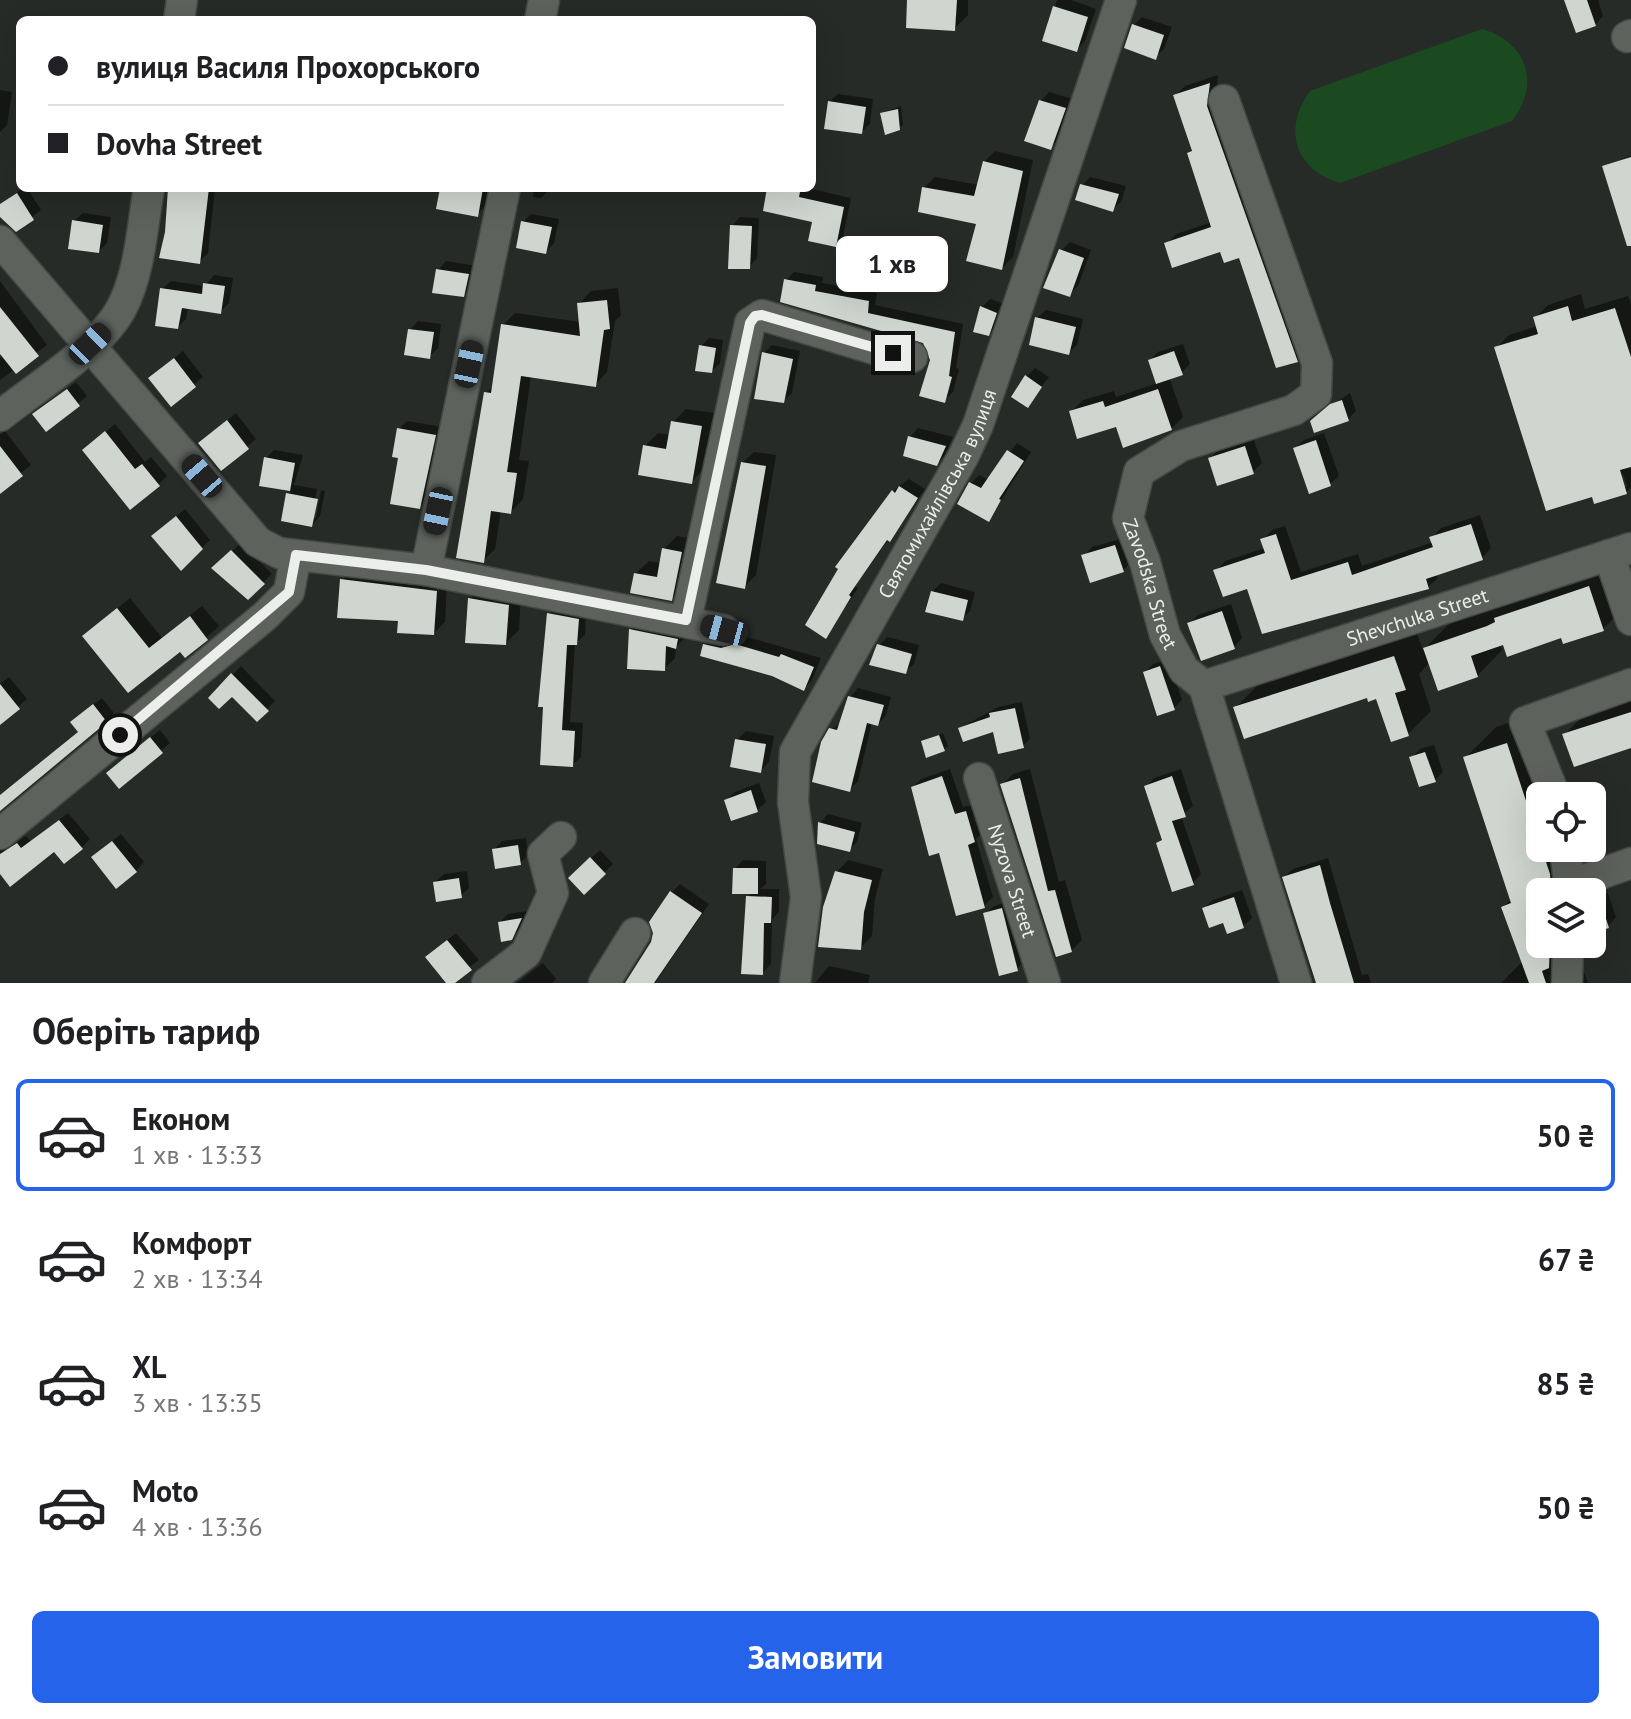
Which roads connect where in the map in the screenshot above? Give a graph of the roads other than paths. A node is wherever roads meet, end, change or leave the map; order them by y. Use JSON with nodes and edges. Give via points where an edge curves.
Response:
{"nodes":[{"id":1,"x":1121,"y":0,"type":"edge"},
{"id":2,"x":1224,"y":100,"type":"dead end"},
{"id":3,"x":148,"y":192,"type":"edge"},
{"id":4,"x":504,"y":192,"type":"edge"},
{"id":5,"x":0,"y":241,"type":"edge"},
{"id":6,"x":90,"y":344,"type":"junction"},
{"id":7,"x":912,"y":357,"type":"dead end"},
{"id":8,"x":0,"y":416,"type":"edge"},
{"id":9,"x":1620,"y":552,"type":"edge"},
{"id":10,"x":296,"y":555,"type":"junction"},
{"id":11,"x":426,"y":570,"type":"junction"},
{"id":12,"x":686,"y":620,"type":"junction"},
{"id":13,"x":1631,"y":620,"type":"edge"},
{"id":14,"x":724,"y":630,"type":"dead end"},
{"id":15,"x":1631,"y":684,"type":"edge"},
{"id":16,"x":1204,"y":686,"type":"junction"},
{"id":17,"x":979,"y":778,"type":"dead end"},
{"id":18,"x":1549,"y":782,"type":"edge"},
{"id":19,"x":0,"y":834,"type":"edge"},
{"id":20,"x":561,"y":837,"type":"dead end"},
{"id":21,"x":1631,"y":863,"type":"edge"},
{"id":22,"x":1594,"y":878,"type":"edge"},
{"id":23,"x":635,"y":933,"type":"dead end"},
{"id":24,"x":1568,"y":958,"type":"edge"},
{"id":25,"x":487,"y":983,"type":"edge"},
{"id":26,"x":604,"y":983,"type":"edge"},
{"id":27,"x":795,"y":983,"type":"edge"},
{"id":28,"x":1045,"y":983,"type":"edge"},
{"id":29,"x":1296,"y":983,"type":"edge"},
{"id":30,"x":1567,"y":983,"type":"edge"}],
"edges":[{"from":1,"to":27,"type":"street","name":"Святомихайлівська вулиця","via":[[978,425],[795,752],[793,802],[806,897]]},
{"from":2,"to":16,"type":"street","name":"Zavodska Street","via":[[1317,363],[1316,394],[1294,410],[1181,446],[1139,472],[1128,518],[1165,635],[1184,670]]},
{"from":3,"to":6,"type":"street","via":[[131,282],[120,309]]},
{"from":4,"to":11,"type":"street"},
{"from":5,"to":6,"type":"street"},
{"from":6,"to":8,"type":"street"},
{"from":6,"to":10,"type":"street","via":[[258,542]]},
{"from":7,"to":12,"type":"street","via":[[755,316]]},
{"from":9,"to":13,"type":"street"},
{"from":9,"to":16,"type":"street","name":"Shevchuka Street"},
{"from":10,"to":11,"type":"street"},
{"from":10,"to":19,"type":"street","via":[[289,592],[265,616]]},
{"from":11,"to":12,"type":"street"},
{"from":12,"to":14,"type":"street"},
{"from":15,"to":18,"type":"street","via":[[1525,722]]},
{"from":16,"to":29,"type":"street","name":"Zavodska Street"},
{"from":17,"to":28,"type":"street","name":"Nyzova Street"},
{"from":20,"to":25,"type":"street","via":[[543,854],[553,893],[526,953]]},
{"from":21,"to":22,"type":"street"},
{"from":23,"to":26,"type":"street"},
{"from":24,"to":30,"type":"street"}]}
